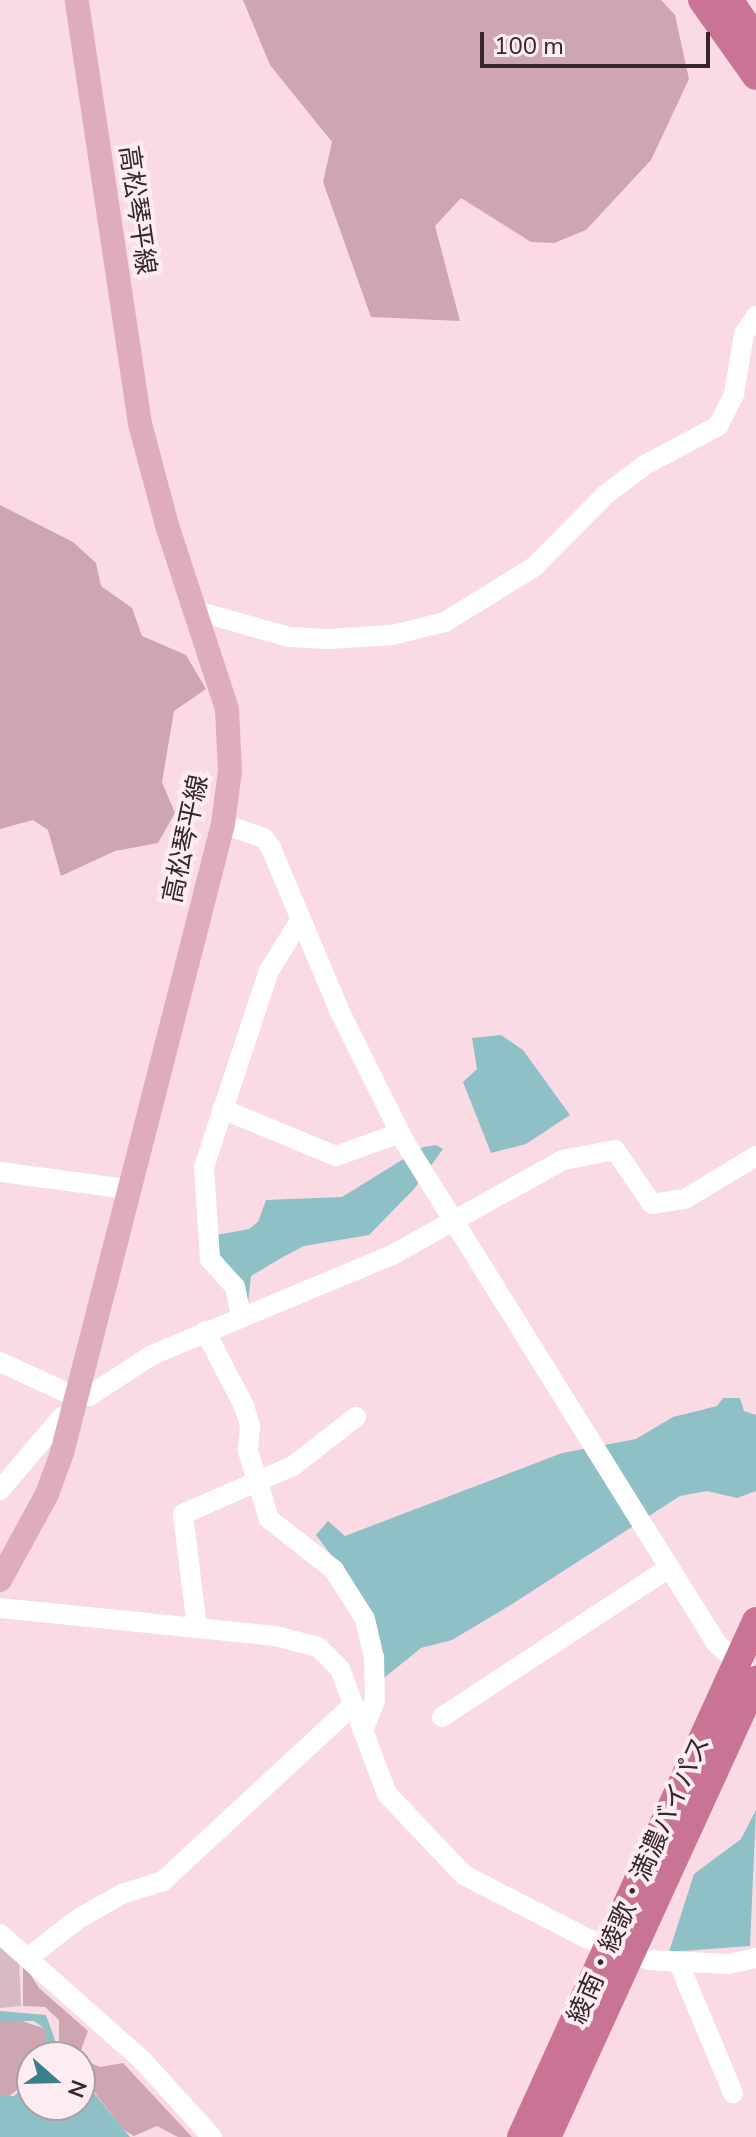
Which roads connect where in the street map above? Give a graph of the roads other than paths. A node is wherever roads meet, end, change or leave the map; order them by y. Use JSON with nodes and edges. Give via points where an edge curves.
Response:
{"nodes":[{"id":1,"x":77,"y":0,"type":"edge"},
{"id":2,"x":702,"y":0,"type":"edge"},
{"id":3,"x":729,"y":0,"type":"edge"},
{"id":4,"x":756,"y":39,"type":"edge"},
{"id":5,"x":756,"y":76,"type":"edge"},
{"id":6,"x":756,"y":316,"type":"edge"},
{"id":7,"x":197,"y":611,"type":"junction"},
{"id":8,"x":223,"y":824,"type":"junction"},
{"id":9,"x":301,"y":919,"type":"junction"},
{"id":10,"x":222,"y":1109,"type":"junction"},
{"id":11,"x":402,"y":1137,"type":"junction"},
{"id":12,"x":756,"y":1156,"type":"edge"},
{"id":13,"x":0,"y":1172,"type":"edge"},
{"id":14,"x":128,"y":1189,"type":"junction"},
{"id":15,"x":453,"y":1224,"type":"junction"},
{"id":16,"x":241,"y":1317,"type":"junction"},
{"id":17,"x":205,"y":1331,"type":"junction"},
{"id":18,"x":0,"y":1362,"type":"edge"},
{"id":19,"x":74,"y":1406,"type":"junction"},
{"id":20,"x":356,"y":1417,"type":"dead end"},
{"id":21,"x":256,"y":1481,"type":"junction"},
{"id":22,"x":0,"y":1490,"type":"edge"},
{"id":23,"x":669,"y":1568,"type":"junction"},
{"id":24,"x":0,"y":1580,"type":"edge"},
{"id":25,"x":0,"y":1608,"type":"edge"},
{"id":26,"x":756,"y":1621,"type":"edge"},
{"id":27,"x":197,"y":1628,"type":"junction"},
{"id":28,"x":750,"y":1673,"type":"edge"},
{"id":29,"x":353,"y":1705,"type":"junction"},
{"id":30,"x":442,"y":1717,"type":"dead end"},
{"id":31,"x":363,"y":1732,"type":"junction"},
{"id":32,"x":0,"y":1934,"type":"edge"},
{"id":33,"x":621,"y":1950,"type":"junction"},
{"id":34,"x":29,"y":1957,"type":"junction"},
{"id":35,"x":756,"y":1958,"type":"edge"},
{"id":36,"x":679,"y":1964,"type":"junction"},
{"id":37,"x":733,"y":2093,"type":"dead end"},
{"id":38,"x":212,"y":2137,"type":"edge"},
{"id":39,"x":521,"y":2137,"type":"edge"},
{"id":40,"x":547,"y":2137,"type":"edge"}],
"edges":[{"from":1,"to":7,"type":"main road","name":"高松琴平線","via":[[140,424]]},
{"from":2,"to":5,"type":"highway"},
{"from":3,"to":4,"type":"highway"},
{"from":6,"to":7,"type":"street","via":[[744,334],[734,394],[718,426],[645,465],[605,495],[534,567],[445,622],[392,635],[328,639],[289,637]]},
{"from":7,"to":8,"type":"main road","name":"高松琴平線","via":[[227,709],[230,771]]},
{"from":8,"to":9,"type":"street","via":[[264,838]]},
{"from":8,"to":14,"type":"main road","name":"高松琴平線"},
{"from":9,"to":10,"type":"street","via":[[269,971]]},
{"from":9,"to":11,"type":"street"},
{"from":10,"to":11,"type":"street","via":[[336,1156]]},
{"from":10,"to":16,"type":"street","via":[[204,1167],[205,1238],[218,1274],[241,1300]]},
{"from":11,"to":15,"type":"street"},
{"from":12,"to":15,"type":"street","via":[[685,1199],[652,1204],[622,1157],[604,1149],[563,1160]]},
{"from":13,"to":14,"type":"street"},
{"from":14,"to":19,"type":"main road","name":"高松琴平線"},
{"from":15,"to":16,"type":"street","via":[[377,1262]]},
{"from":15,"to":23,"type":"street"},
{"from":16,"to":17,"type":"street"},
{"from":17,"to":19,"type":"street","via":[[152,1355]]},
{"from":17,"to":21,"type":"street","via":[[244,1406]]},
{"from":18,"to":19,"type":"street"},
{"from":19,"to":22,"type":"street"},
{"from":19,"to":24,"type":"main road","name":"高松琴平線","via":[[47,1494]]},
{"from":20,"to":21,"type":"street","via":[[302,1461]]},
{"from":21,"to":27,"type":"street","via":[[183,1514]]},
{"from":21,"to":31,"type":"street","via":[[269,1519],[334,1570],[365,1619],[374,1657],[375,1700]]},
{"from":23,"to":28,"type":"street"},
{"from":23,"to":30,"type":"street"},
{"from":25,"to":27,"type":"street"},
{"from":26,"to":28,"type":"highway","name":"綾南・綾歌・満濃バイパス"},
{"from":27,"to":29,"type":"street","via":[[276,1636],[318,1647],[335,1661]]},
{"from":28,"to":33,"type":"highway","name":"綾南・綾歌・満濃バイパス"},
{"from":29,"to":31,"type":"street"},
{"from":29,"to":34,"type":"street","via":[[163,1881],[122,1894]]},
{"from":31,"to":33,"type":"street","via":[[387,1794],[464,1875]]},
{"from":32,"to":34,"type":"street"},
{"from":33,"to":36,"type":"street"},
{"from":33,"to":39,"type":"highway","name":"綾南・綾歌・満濃バイパス"},
{"from":33,"to":40,"type":"highway","name":"綾南・綾歌・満濃バイパス"},
{"from":34,"to":38,"type":"street","via":[[143,2061]]},
{"from":35,"to":36,"type":"street"},
{"from":36,"to":37,"type":"street"}]}
